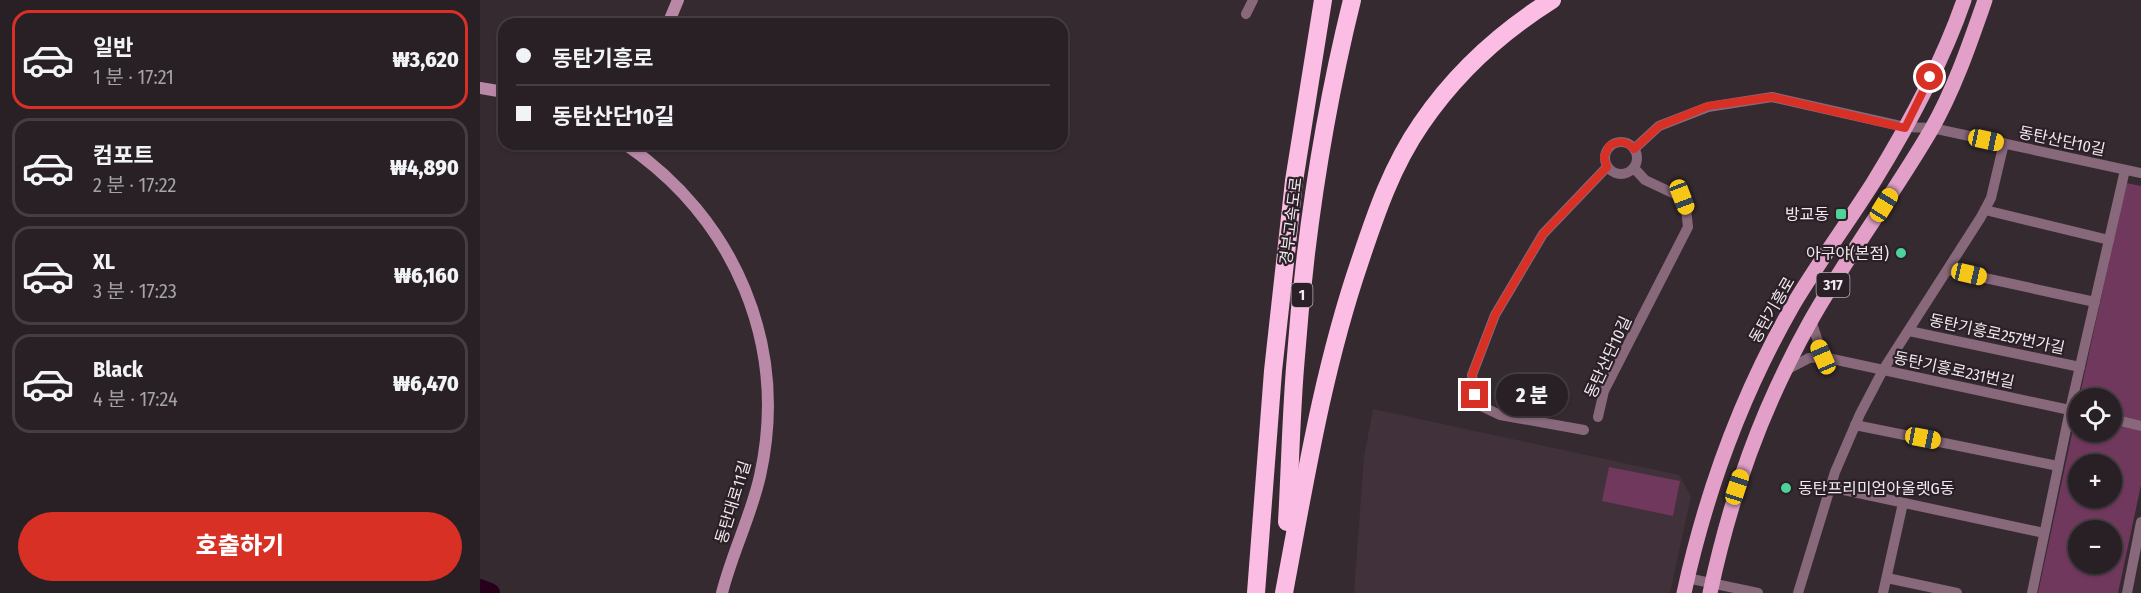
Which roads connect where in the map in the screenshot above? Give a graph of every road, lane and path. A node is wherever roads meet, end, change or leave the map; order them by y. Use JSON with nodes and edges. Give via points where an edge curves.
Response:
{"nodes":[{"id":1,"x":678,"y":0,"type":"edge"},
{"id":2,"x":1253,"y":0,"type":"edge"},
{"id":3,"x":1323,"y":0,"type":"edge"},
{"id":4,"x":1352,"y":0,"type":"edge"},
{"id":5,"x":1552,"y":0,"type":"edge"},
{"id":6,"x":1964,"y":0,"type":"edge"},
{"id":7,"x":1986,"y":0,"type":"edge"},
{"id":8,"x":1246,"y":14,"type":"dead end"},
{"id":9,"x":670,"y":18,"type":"edge"},
{"id":10,"x":480,"y":88,"type":"edge"},
{"id":11,"x":498,"y":91,"type":"edge"},
{"id":12,"x":1905,"y":128,"type":"junction"},
{"id":13,"x":1932,"y":128,"type":"junction"},
{"id":14,"x":2004,"y":143,"type":"junction"},
{"id":15,"x":1634,"y":149,"type":"junction"},
{"id":16,"x":633,"y":150,"type":"edge"},
{"id":17,"x":1607,"y":167,"type":"junction"},
{"id":18,"x":1634,"y":168,"type":"junction"},
{"id":19,"x":2125,"y":170,"type":"junction"},
{"id":20,"x":2141,"y":173,"type":"edge"},
{"id":21,"x":1985,"y":210,"type":"junction"},
{"id":22,"x":2109,"y":240,"type":"junction"},
{"id":23,"x":1948,"y":270,"type":"junction"},
{"id":24,"x":2094,"y":302,"type":"junction"},
{"id":25,"x":1811,"y":320,"type":"junction"},
{"id":26,"x":1909,"y":331,"type":"junction"},
{"id":27,"x":1823,"y":357,"type":"junction"},
{"id":28,"x":2080,"y":367,"type":"junction"},
{"id":29,"x":1883,"y":370,"type":"junction"},
{"id":30,"x":1783,"y":372,"type":"junction"},
{"id":31,"x":2077,"y":388,"type":"edge"},
{"id":32,"x":2068,"y":410,"type":"edge"},
{"id":33,"x":1598,"y":417,"type":"dead end"},
{"id":34,"x":2122,"y":421,"type":"edge"},
{"id":35,"x":1856,"y":425,"type":"junction"},
{"id":36,"x":2141,"y":426,"type":"edge"},
{"id":37,"x":1584,"y":430,"type":"dead end"},
{"id":38,"x":2068,"y":432,"type":"edge"},
{"id":39,"x":2058,"y":466,"type":"junction"},
{"id":40,"x":1830,"y":488,"type":"junction"},
{"id":41,"x":1903,"y":503,"type":"junction"},
{"id":42,"x":2141,"y":522,"type":"edge"},
{"id":43,"x":2044,"y":533,"type":"junction"},
{"id":44,"x":1887,"y":578,"type":"junction"},
{"id":45,"x":1686,"y":585,"type":"edge"},
{"id":46,"x":1711,"y":588,"type":"edge"},
{"id":47,"x":722,"y":593,"type":"edge"},
{"id":48,"x":1256,"y":593,"type":"edge"},
{"id":49,"x":1284,"y":593,"type":"edge"},
{"id":50,"x":1758,"y":593,"type":"edge"},
{"id":51,"x":1798,"y":593,"type":"edge"},
{"id":52,"x":1883,"y":593,"type":"edge"},
{"id":53,"x":1957,"y":593,"type":"edge"},
{"id":54,"x":2032,"y":593,"type":"edge"},
{"id":55,"x":2127,"y":593,"type":"edge"}],
"edges":[{"from":1,"to":9,"type":"street"},
{"from":2,"to":8,"type":"street"},
{"from":3,"to":48,"type":"highway","name":"경부고속도로","number":"1","via":[[1289,223]]},
{"from":4,"to":49,"type":"highway","name":"경부고속도로","number":"1","via":[[1318,163],[1304,272],[1295,368]]},
{"from":5,"to":49,"type":"highway","via":[[1494,42],[1448,90],[1421,124],[1387,186],[1331,354]]},
{"from":6,"to":12,"type":"main road","name":"동탄기흥로","number":"317"},
{"from":7,"to":13,"type":"main road","number":"317"},
{"from":10,"to":11,"type":"street"},
{"from":12,"to":13,"type":"street","name":"동탄산단10길"},
{"from":12,"to":15,"type":"street","name":"동탄산단10길","via":[[1772,97],[1708,106],[1659,126]]},
{"from":12,"to":45,"type":"main road","name":"동탄기흥로","number":"317","via":[[1794,303],[1751,387],[1717,473]]},
{"from":13,"to":14,"type":"street","name":"동탄산단10길"},
{"from":13,"to":25,"type":"main road","number":"317"},
{"from":14,"to":19,"type":"street","name":"동탄산단10길"},
{"from":14,"to":21,"type":"street","name":"동탄기흥로257번가길"},
{"from":15,"to":17,"type":"street","via":[[1620,142],[1609,146],[1604,157]]},
{"from":15,"to":18,"type":"street"},
{"from":16,"to":47,"type":"street","name":"동탄대로11길","via":[[680,188],[712,228],[744,289],[761,344],[768,405],[764,453],[753,501]]},
{"from":17,"to":18,"type":"street","via":[[1620,175]]},
{"from":17,"to":37,"type":"street","via":[[1543,234],[1495,315],[1472,375],[1481,406],[1500,415]]},
{"from":18,"to":33,"type":"street","name":"동탄산단10길","via":[[1645,180],[1682,197],[1688,227],[1604,392]]},
{"from":19,"to":20,"type":"street","name":"동탄산단10길"},
{"from":19,"to":22,"type":"street"},
{"from":21,"to":22,"type":"street"},
{"from":21,"to":23,"type":"street","name":"동탄기흥로257번가길"},
{"from":22,"to":24,"type":"street"},
{"from":23,"to":24,"type":"street"},
{"from":23,"to":26,"type":"street","name":"동탄기흥로257번가길"},
{"from":24,"to":28,"type":"street"},
{"from":25,"to":27,"type":"street"},
{"from":25,"to":30,"type":"main road","number":"317"},
{"from":26,"to":28,"type":"street","name":"동탄기흥로257번가길"},
{"from":26,"to":29,"type":"street","name":"동탄기흥로257번가길"},
{"from":27,"to":29,"type":"street","name":"동탄기흥로231번길"},
{"from":27,"to":30,"type":"street","via":[[1809,358]]},
{"from":28,"to":31,"type":"street"},
{"from":29,"to":32,"type":"street","name":"동탄기흥로231번길"},
{"from":29,"to":35,"type":"street","name":"동탄기흥로257번가길"},
{"from":30,"to":46,"type":"main road","number":"317","via":[[1743,470]]},
{"from":34,"to":36,"type":"street"},
{"from":35,"to":39,"type":"street"},
{"from":35,"to":40,"type":"street","name":"동탄기흥로257번가길"},
{"from":38,"to":39,"type":"street"},
{"from":39,"to":43,"type":"street"},
{"from":40,"to":41,"type":"street"},
{"from":40,"to":51,"type":"street","name":"동탄기흥로257번가길"},
{"from":41,"to":43,"type":"street"},
{"from":41,"to":44,"type":"street"},
{"from":42,"to":55,"type":"street"},
{"from":43,"to":54,"type":"street"},
{"from":44,"to":52,"type":"street"},
{"from":44,"to":53,"type":"street"},
{"from":45,"to":46,"type":"street"},
{"from":46,"to":50,"type":"street"}]}
